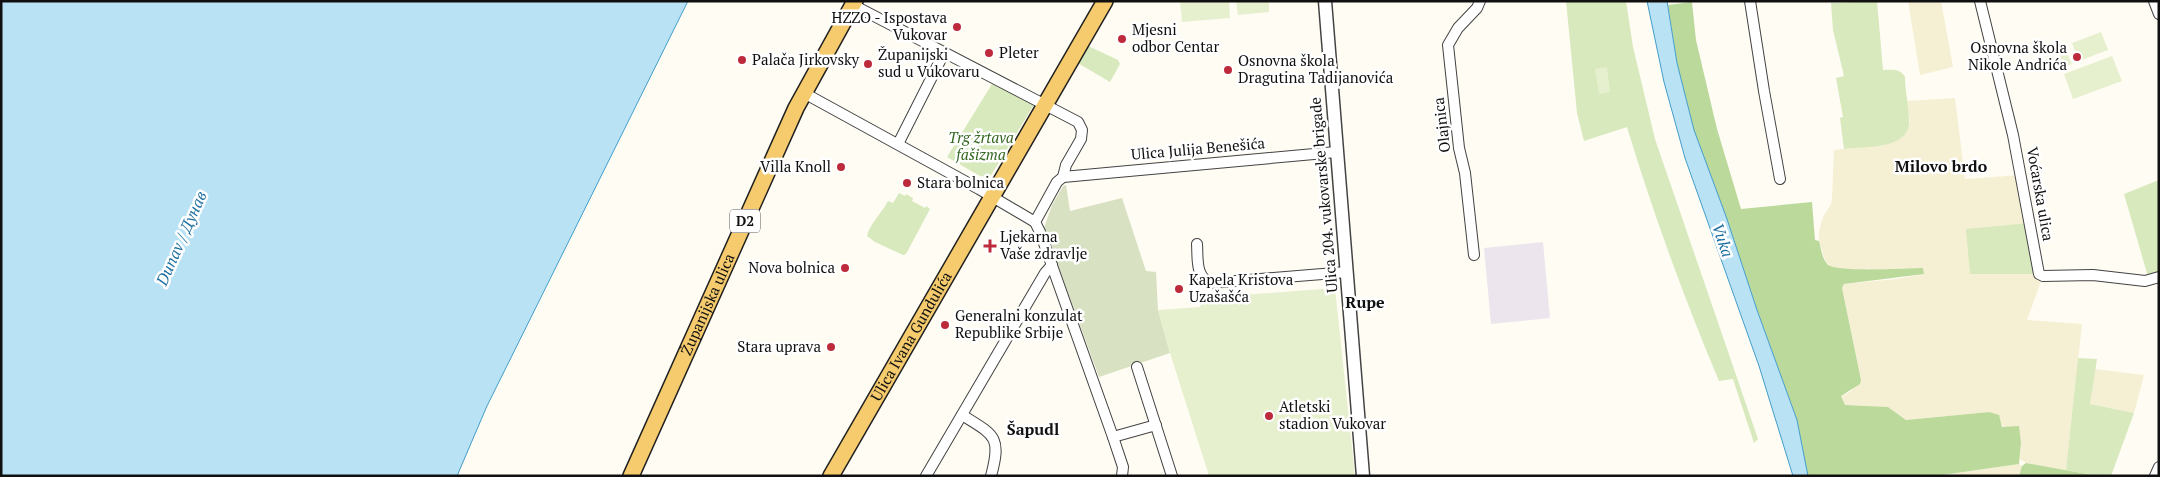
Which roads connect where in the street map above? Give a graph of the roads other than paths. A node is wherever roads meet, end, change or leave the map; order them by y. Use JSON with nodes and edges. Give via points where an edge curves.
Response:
{"nodes":[{"id":1,"x":1105,"y":1,"type":"edge"},
{"id":2,"x":1325,"y":1,"type":"edge"},
{"id":3,"x":1480,"y":1,"type":"edge"},
{"id":4,"x":1750,"y":1,"type":"edge"},
{"id":5,"x":1980,"y":1,"type":"edge"},
{"id":6,"x":2154,"y":1,"type":"edge"},
{"id":7,"x":854,"y":3,"type":"edge"},
{"id":8,"x":2159,"y":14,"type":"edge"},
{"id":9,"x":944,"y":52,"type":"junction"},
{"id":10,"x":804,"y":93,"type":"junction"},
{"id":11,"x":1046,"y":105,"type":"junction"},
{"id":12,"x":898,"y":144,"type":"junction"},
{"id":13,"x":1336,"y":152,"type":"junction"},
{"id":14,"x":1063,"y":178,"type":"junction"},
{"id":15,"x":1780,"y":179,"type":"dead end"},
{"id":16,"x":992,"y":197,"type":"junction"},
{"id":17,"x":1035,"y":222,"type":"junction"},
{"id":18,"x":1197,"y":244,"type":"dead end"},
{"id":19,"x":1474,"y":255,"type":"dead end"},
{"id":20,"x":1052,"y":266,"type":"junction"},
{"id":21,"x":1347,"y":272,"type":"junction"},
{"id":22,"x":2159,"y":277,"type":"edge"},
{"id":23,"x":1137,"y":367,"type":"dead end"},
{"id":24,"x":962,"y":415,"type":"junction"},
{"id":25,"x":1156,"y":425,"type":"junction"},
{"id":26,"x":1113,"y":437,"type":"junction"},
{"id":27,"x":2159,"y":466,"type":"edge"},
{"id":28,"x":631,"y":476,"type":"edge"},
{"id":29,"x":830,"y":476,"type":"edge"},
{"id":30,"x":926,"y":476,"type":"edge"},
{"id":31,"x":991,"y":476,"type":"edge"},
{"id":32,"x":1122,"y":476,"type":"edge"},
{"id":33,"x":1172,"y":476,"type":"edge"},
{"id":34,"x":1363,"y":476,"type":"edge"},
{"id":35,"x":2156,"y":476,"type":"edge"}],
"edges":[{"from":1,"to":11,"type":"main road"},
{"from":2,"to":13,"type":"street","name":"Ulica 204. vukovarske brigade"},
{"from":3,"to":19,"type":"street","name":"Olajnica","via":[[1448,45]]},
{"from":4,"to":15,"type":"street"},
{"from":5,"to":22,"type":"street","name":"Voćarska ulica","via":[[2014,135],[2039,274],[2137,280]]},
{"from":6,"to":8,"type":"street"},
{"from":7,"to":9,"type":"street"},
{"from":7,"to":10,"type":"main road","name":"Županijska ulica","number":"D2"},
{"from":9,"to":11,"type":"street"},
{"from":9,"to":12,"type":"street"},
{"from":10,"to":12,"type":"street"},
{"from":10,"to":28,"type":"main road","name":"Županijska ulica","number":"D2"},
{"from":11,"to":14,"type":"street","via":[[1078,122],[1082,130]]},
{"from":11,"to":16,"type":"main road"},
{"from":12,"to":16,"type":"street"},
{"from":13,"to":14,"type":"street","name":"Ulica Julija Benešića"},
{"from":13,"to":21,"type":"street","name":"Ulica 204. vukovarske brigade"},
{"from":14,"to":17,"type":"street","via":[[1057,182]]},
{"from":16,"to":17,"type":"street"},
{"from":16,"to":29,"type":"main road","name":"Ulica Ivana Gundulića"},
{"from":17,"to":20,"type":"street"},
{"from":18,"to":21,"type":"street","via":[[1200,275],[1211,283]]},
{"from":20,"to":24,"type":"street","via":[[1044,273]]},
{"from":20,"to":26,"type":"street"},
{"from":21,"to":34,"type":"street","name":"Ulica 204. vukovarske brigade"},
{"from":23,"to":25,"type":"street"},
{"from":24,"to":30,"type":"street"},
{"from":24,"to":31,"type":"street","via":[[996,441]]},
{"from":25,"to":26,"type":"street"},
{"from":25,"to":33,"type":"street"},
{"from":26,"to":32,"type":"street","via":[[1123,467]]},
{"from":27,"to":35,"type":"street"}]}
